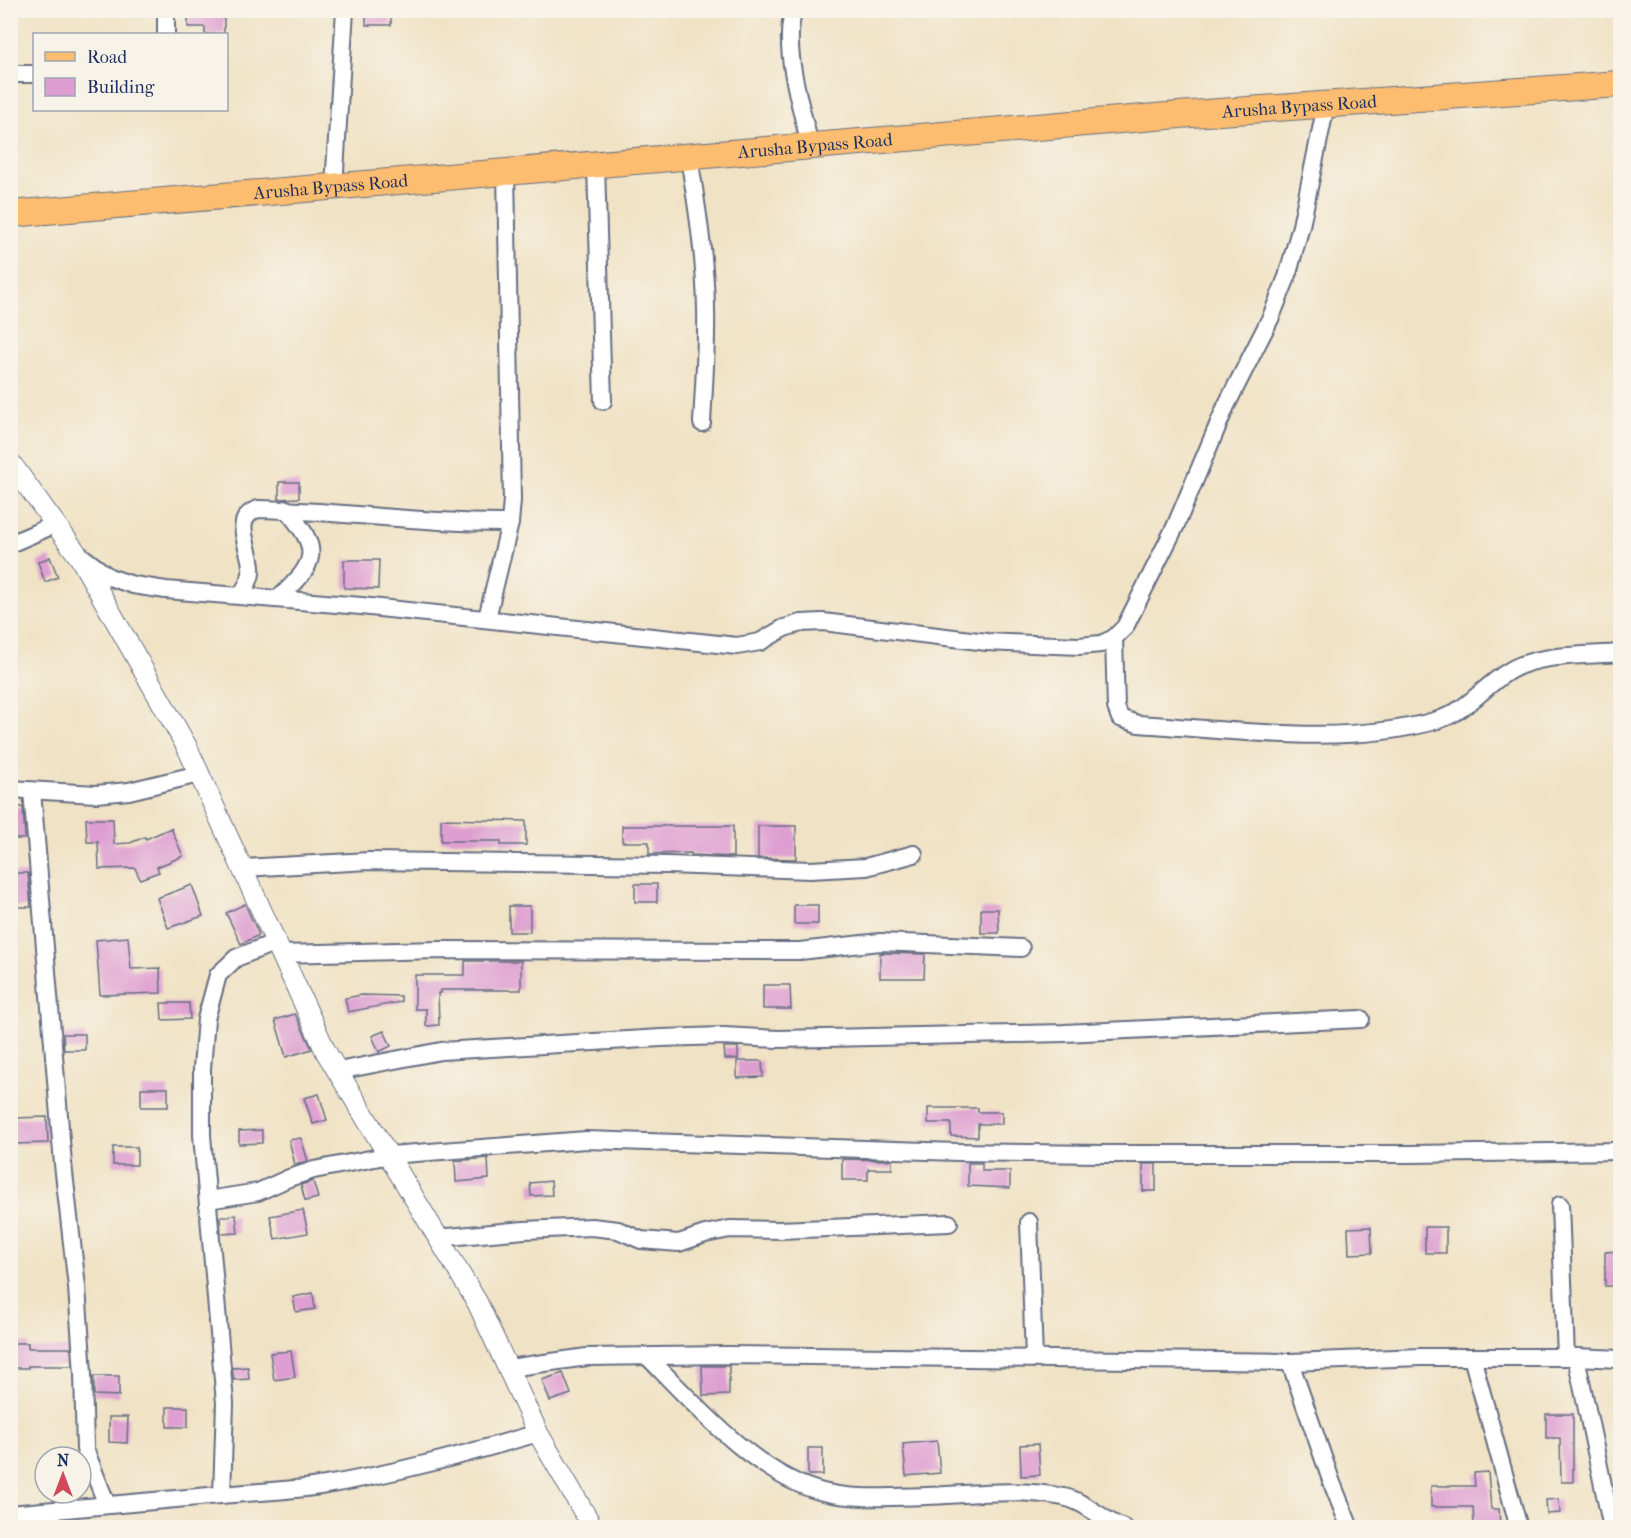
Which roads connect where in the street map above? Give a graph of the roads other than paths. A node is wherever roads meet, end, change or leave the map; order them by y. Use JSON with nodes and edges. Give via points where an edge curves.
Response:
{"nodes":[{"id":1,"x":166,"y":10,"type":"edge"},
{"id":2,"x":345,"y":10,"type":"edge"},
{"id":3,"x":794,"y":10,"type":"edge"},
{"id":4,"x":166,"y":33,"type":"edge"},
{"id":5,"x":10,"y":74,"type":"edge"},
{"id":6,"x":33,"y":74,"type":"edge"},
{"id":7,"x":1620,"y":84,"type":"edge"},
{"id":8,"x":1326,"y":105,"type":"junction"},
{"id":9,"x":810,"y":146,"type":"junction"},
{"id":10,"x":690,"y":157,"type":"junction"},
{"id":11,"x":596,"y":165,"type":"junction"},
{"id":12,"x":506,"y":172,"type":"junction"},
{"id":13,"x":334,"y":187,"type":"junction"},
{"id":14,"x":10,"y":214,"type":"edge"},
{"id":15,"x":603,"y":401,"type":"dead end"},
{"id":16,"x":702,"y":423,"type":"dead end"},
{"id":17,"x":10,"y":462,"type":"edge"},
{"id":18,"x":286,"y":510,"type":"junction"},
{"id":19,"x":510,"y":523,"type":"junction"},
{"id":20,"x":56,"y":524,"type":"junction"},
{"id":21,"x":10,"y":544,"type":"edge"},
{"id":22,"x":75,"y":550,"type":"junction"},
{"id":23,"x":240,"y":595,"type":"junction"},
{"id":24,"x":279,"y":598,"type":"junction"},
{"id":25,"x":487,"y":618,"type":"junction"},
{"id":26,"x":1114,"y":638,"type":"junction"},
{"id":27,"x":1620,"y":653,"type":"edge"},
{"id":28,"x":199,"y":774,"type":"junction"},
{"id":29,"x":10,"y":789,"type":"edge"},
{"id":30,"x":32,"y":790,"type":"junction"},
{"id":31,"x":914,"y":854,"type":"dead end"},
{"id":32,"x":243,"y":868,"type":"junction"},
{"id":33,"x":279,"y":948,"type":"junction"},
{"id":34,"x":1021,"y":948,"type":"dead end"},
{"id":35,"x":1361,"y":1019,"type":"dead end"},
{"id":36,"x":338,"y":1071,"type":"junction"},
{"id":37,"x":1620,"y":1151,"type":"edge"},
{"id":38,"x":390,"y":1155,"type":"junction"},
{"id":39,"x":208,"y":1200,"type":"junction"},
{"id":40,"x":1560,"y":1205,"type":"dead end"},
{"id":41,"x":1029,"y":1222,"type":"dead end"},
{"id":42,"x":949,"y":1223,"type":"dead end"},
{"id":43,"x":438,"y":1238,"type":"junction"},
{"id":44,"x":648,"y":1357,"type":"junction"},
{"id":45,"x":1472,"y":1357,"type":"junction"},
{"id":46,"x":1571,"y":1357,"type":"junction"},
{"id":47,"x":1034,"y":1358,"type":"junction"},
{"id":48,"x":1620,"y":1359,"type":"edge"},
{"id":49,"x":1290,"y":1362,"type":"junction"},
{"id":50,"x":509,"y":1368,"type":"junction"},
{"id":51,"x":538,"y":1433,"type":"junction"},
{"id":52,"x":222,"y":1495,"type":"junction"},
{"id":53,"x":107,"y":1505,"type":"junction"},
{"id":54,"x":10,"y":1514,"type":"edge"},
{"id":55,"x":593,"y":1527,"type":"edge"},
{"id":56,"x":1124,"y":1527,"type":"edge"},
{"id":57,"x":1350,"y":1527,"type":"edge"},
{"id":58,"x":1519,"y":1527,"type":"edge"},
{"id":59,"x":1612,"y":1527,"type":"edge"}],
"edges":[{"from":1,"to":4,"type":"street"},
{"from":2,"to":13,"type":"street"},
{"from":3,"to":9,"type":"street","via":[[790,21],[793,69]]},
{"from":5,"to":6,"type":"street"},
{"from":7,"to":8,"type":"main road","name":"Arusha Bypass Road"},
{"from":8,"to":9,"type":"main road","name":"Arusha Bypass Road"},
{"from":8,"to":26,"type":"street","via":[[1287,277],[1175,526],[1125,627]]},
{"from":9,"to":10,"type":"main road","name":"Arusha Bypass Road"},
{"from":10,"to":11,"type":"main road","name":"Arusha Bypass Road"},
{"from":10,"to":16,"type":"street","via":[[706,306]]},
{"from":11,"to":12,"type":"main road","name":"Arusha Bypass Road"},
{"from":11,"to":15,"type":"street"},
{"from":12,"to":13,"type":"main road","name":"Arusha Bypass Road"},
{"from":12,"to":19,"type":"street"},
{"from":13,"to":14,"type":"main road","name":"Arusha Bypass Road"},
{"from":17,"to":20,"type":"street"},
{"from":18,"to":19,"type":"street"},
{"from":18,"to":23,"type":"street","via":[[258,509],[245,516],[243,533],[251,572]]},
{"from":18,"to":24,"type":"street","via":[[306,535],[311,557],[306,570]]},
{"from":19,"to":25,"type":"street"},
{"from":20,"to":21,"type":"street"},
{"from":20,"to":22,"type":"street"},
{"from":22,"to":23,"type":"street","via":[[109,578],[133,585]]},
{"from":22,"to":28,"type":"street"},
{"from":23,"to":24,"type":"street"},
{"from":24,"to":25,"type":"street"},
{"from":25,"to":26,"type":"street","via":[[737,646],[760,642],[801,623],[823,622],[987,642],[1079,646]]},
{"from":26,"to":27,"type":"street","via":[[1116,707],[1120,718],[1138,724],[1324,735],[1439,719],[1470,704],[1508,671],[1527,662]]},
{"from":28,"to":30,"type":"street","via":[[129,791],[96,794]]},
{"from":28,"to":32,"type":"street"},
{"from":29,"to":30,"type":"street"},
{"from":30,"to":53,"type":"street","via":[[77,1287],[85,1449]]},
{"from":31,"to":32,"type":"street","via":[[866,867],[810,870],[369,861]]},
{"from":32,"to":33,"type":"street"},
{"from":33,"to":34,"type":"street","via":[[800,951],[880,942]]},
{"from":33,"to":36,"type":"street"},
{"from":33,"to":39,"type":"street","via":[[236,958],[218,975],[206,1019],[201,1068]]},
{"from":35,"to":36,"type":"street","via":[[1064,1033],[661,1038],[441,1051]]},
{"from":36,"to":38,"type":"street"},
{"from":37,"to":38,"type":"street","via":[[1100,1154],[586,1140]]},
{"from":38,"to":39,"type":"street","via":[[314,1170],[258,1192]]},
{"from":38,"to":43,"type":"street"},
{"from":39,"to":52,"type":"street","via":[[225,1403]]},
{"from":40,"to":46,"type":"street"},
{"from":41,"to":47,"type":"street"},
{"from":42,"to":43,"type":"street","via":[[730,1229],[679,1243],[641,1240],[618,1230],[592,1227]]},
{"from":43,"to":50,"type":"street","via":[[477,1302]]},
{"from":44,"to":47,"type":"street"},
{"from":44,"to":50,"type":"street","via":[[587,1357]]},
{"from":44,"to":56,"type":"street","via":[[733,1441],[786,1477],[822,1492],[851,1496],[997,1493],[1065,1497]]},
{"from":45,"to":46,"type":"street"},
{"from":45,"to":49,"type":"street"},
{"from":45,"to":58,"type":"street"},
{"from":46,"to":48,"type":"street"},
{"from":46,"to":59,"type":"street"},
{"from":47,"to":49,"type":"street"},
{"from":49,"to":57,"type":"street"},
{"from":50,"to":51,"type":"street"},
{"from":51,"to":52,"type":"street","via":[[376,1475],[280,1491]]},
{"from":51,"to":55,"type":"street"},
{"from":52,"to":53,"type":"street"},
{"from":53,"to":54,"type":"street"}]}
